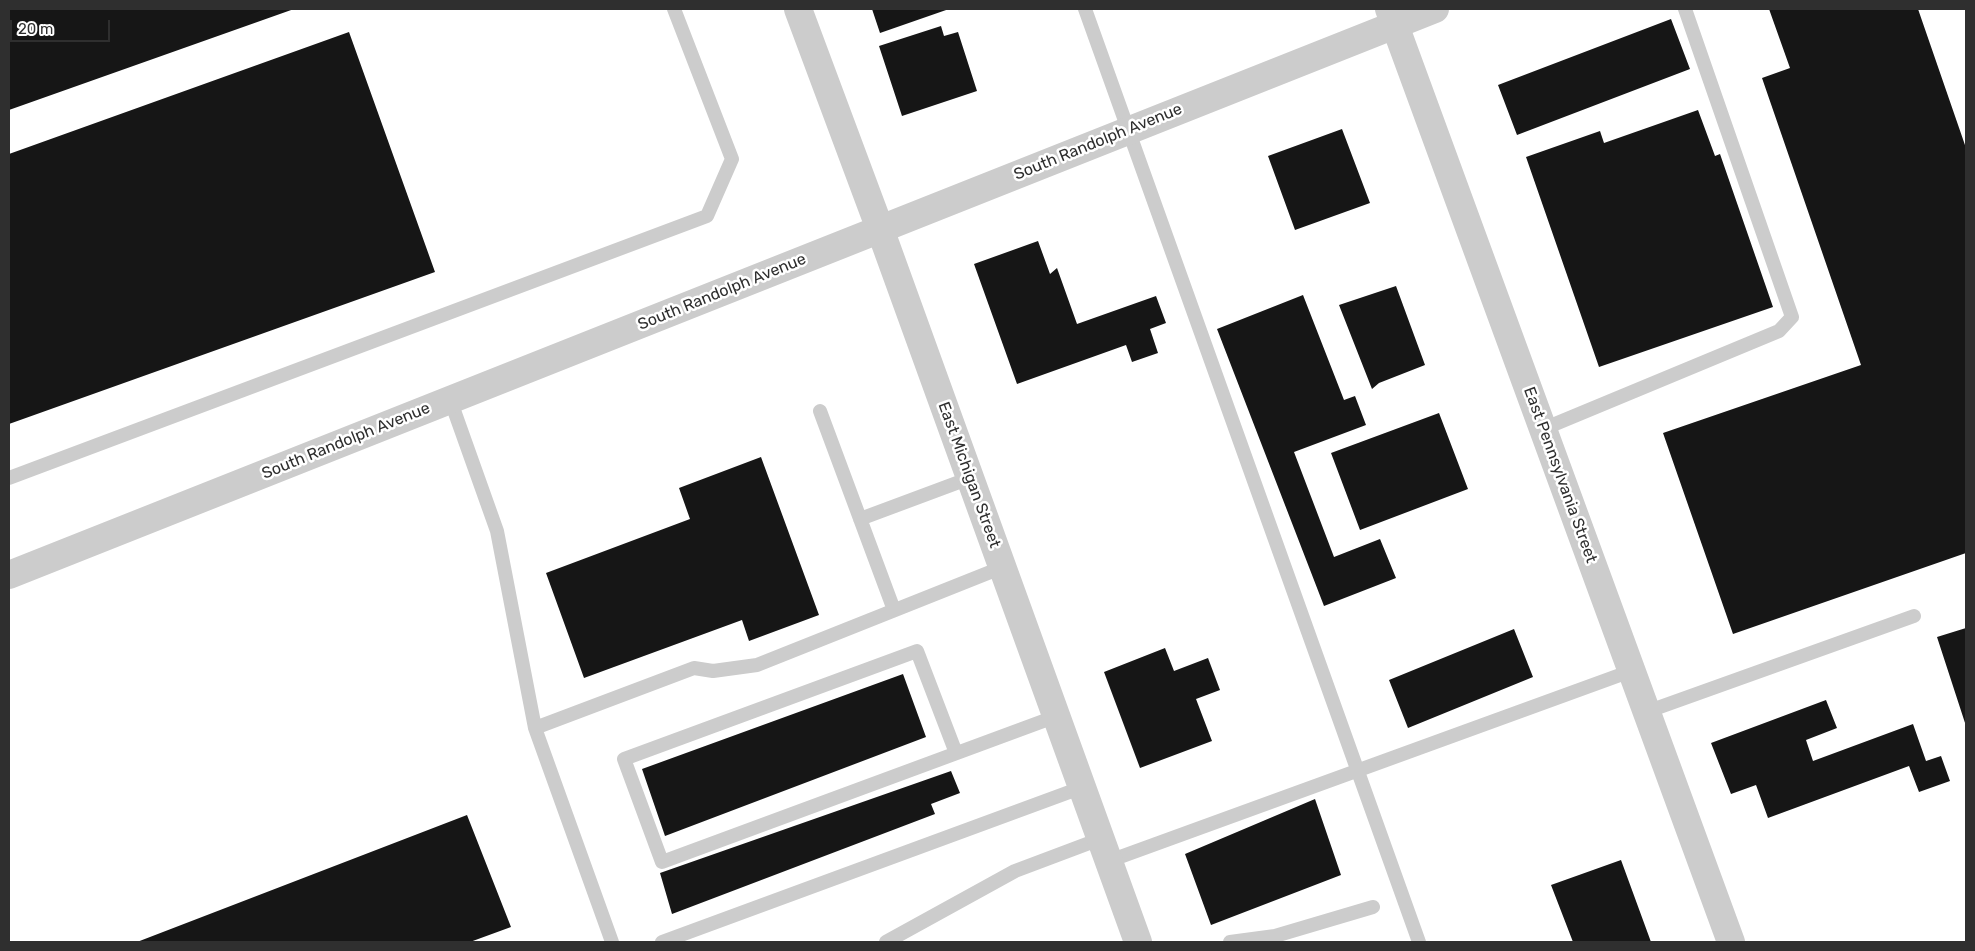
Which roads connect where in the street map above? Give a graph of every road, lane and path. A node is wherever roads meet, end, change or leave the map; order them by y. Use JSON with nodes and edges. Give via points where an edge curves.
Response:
{"nodes":[{"id":1,"x":674,"y":9,"type":"edge"},
{"id":2,"x":798,"y":9,"type":"edge"},
{"id":3,"x":1085,"y":9,"type":"edge"},
{"id":4,"x":1436,"y":9,"type":"edge"},
{"id":5,"x":1685,"y":9,"type":"edge"},
{"id":6,"x":1392,"y":16,"type":"edge"},
{"id":7,"x":1129,"y":130,"type":"junction"},
{"id":8,"x":880,"y":229,"type":"junction"},
{"id":9,"x":450,"y":399,"type":"junction"},
{"id":10,"x":820,"y":412,"type":"dead end"},
{"id":11,"x":1543,"y":429,"type":"junction"},
{"id":12,"x":9,"y":478,"type":"edge"},
{"id":13,"x":970,"y":478,"type":"junction"},
{"id":14,"x":860,"y":519,"type":"junction"},
{"id":15,"x":1002,"y":566,"type":"junction"},
{"id":16,"x":9,"y":575,"type":"edge"},
{"id":17,"x":894,"y":610,"type":"junction"},
{"id":18,"x":1914,"y":616,"type":"dead end"},
{"id":19,"x":1631,"y":671,"type":"junction"},
{"id":20,"x":1646,"y":712,"type":"junction"},
{"id":21,"x":1057,"y":716,"type":"junction"},
{"id":22,"x":535,"y":728,"type":"junction"},
{"id":23,"x":956,"y":753,"type":"junction"},
{"id":24,"x":1358,"y":770,"type":"junction"},
{"id":25,"x":1083,"y":787,"type":"junction"},
{"id":26,"x":1105,"y":850,"type":"junction"},
{"id":27,"x":1373,"y":907,"type":"dead end"},
{"id":28,"x":612,"y":942,"type":"edge"},
{"id":29,"x":662,"y":942,"type":"edge"},
{"id":30,"x":886,"y":942,"type":"edge"},
{"id":31,"x":1138,"y":942,"type":"edge"},
{"id":32,"x":1230,"y":942,"type":"edge"},
{"id":33,"x":1419,"y":942,"type":"edge"},
{"id":34,"x":1730,"y":942,"type":"edge"}],
"edges":[{"from":1,"to":12,"type":"lane","via":[[732,159],[707,216]]},
{"from":2,"to":8,"type":"street","name":"East Michigan Street"},
{"from":3,"to":7,"type":"lane"},
{"from":4,"to":6,"type":"street","name":"South Randolph Avenue"},
{"from":5,"to":11,"type":"lane","via":[[1792,317],[1779,331]]},
{"from":6,"to":7,"type":"street","name":"South Randolph Avenue"},
{"from":6,"to":11,"type":"street","name":"East Pennsylvania Street"},
{"from":7,"to":8,"type":"street","name":"South Randolph Avenue"},
{"from":7,"to":24,"type":"lane"},
{"from":8,"to":9,"type":"street","name":"South Randolph Avenue"},
{"from":8,"to":13,"type":"street","name":"East Michigan Street"},
{"from":9,"to":16,"type":"street","name":"South Randolph Avenue"},
{"from":9,"to":22,"type":"lane","via":[[498,531]]},
{"from":10,"to":14,"type":"lane"},
{"from":11,"to":19,"type":"street","name":"East Pennsylvania Street"},
{"from":13,"to":14,"type":"lane"},
{"from":13,"to":15,"type":"street","name":"East Michigan Street"},
{"from":14,"to":17,"type":"lane"},
{"from":15,"to":17,"type":"lane"},
{"from":15,"to":21,"type":"street","name":"East Michigan Street"},
{"from":17,"to":22,"type":"lane","via":[[757,665],[713,671],[694,668]]},
{"from":18,"to":20,"type":"lane"},
{"from":19,"to":20,"type":"street","name":"East Pennsylvania Street"},
{"from":19,"to":24,"type":"lane"},
{"from":20,"to":34,"type":"street","name":"East Pennsylvania Street"},
{"from":21,"to":23,"type":"lane"},
{"from":21,"to":25,"type":"street","name":"East Michigan Street"},
{"from":22,"to":28,"type":"lane"},
{"from":23,"to":23,"type":"lane","via":[[662,862],[624,759],[917,652]]},
{"from":24,"to":26,"type":"lane"},
{"from":24,"to":33,"type":"lane"},
{"from":25,"to":26,"type":"street","name":"East Michigan Street"},
{"from":25,"to":29,"type":"lane"},
{"from":26,"to":30,"type":"lane","via":[[1015,871]]},
{"from":26,"to":31,"type":"street","name":"East Michigan Street"},
{"from":27,"to":32,"type":"lane","via":[[1276,936]]}]}
